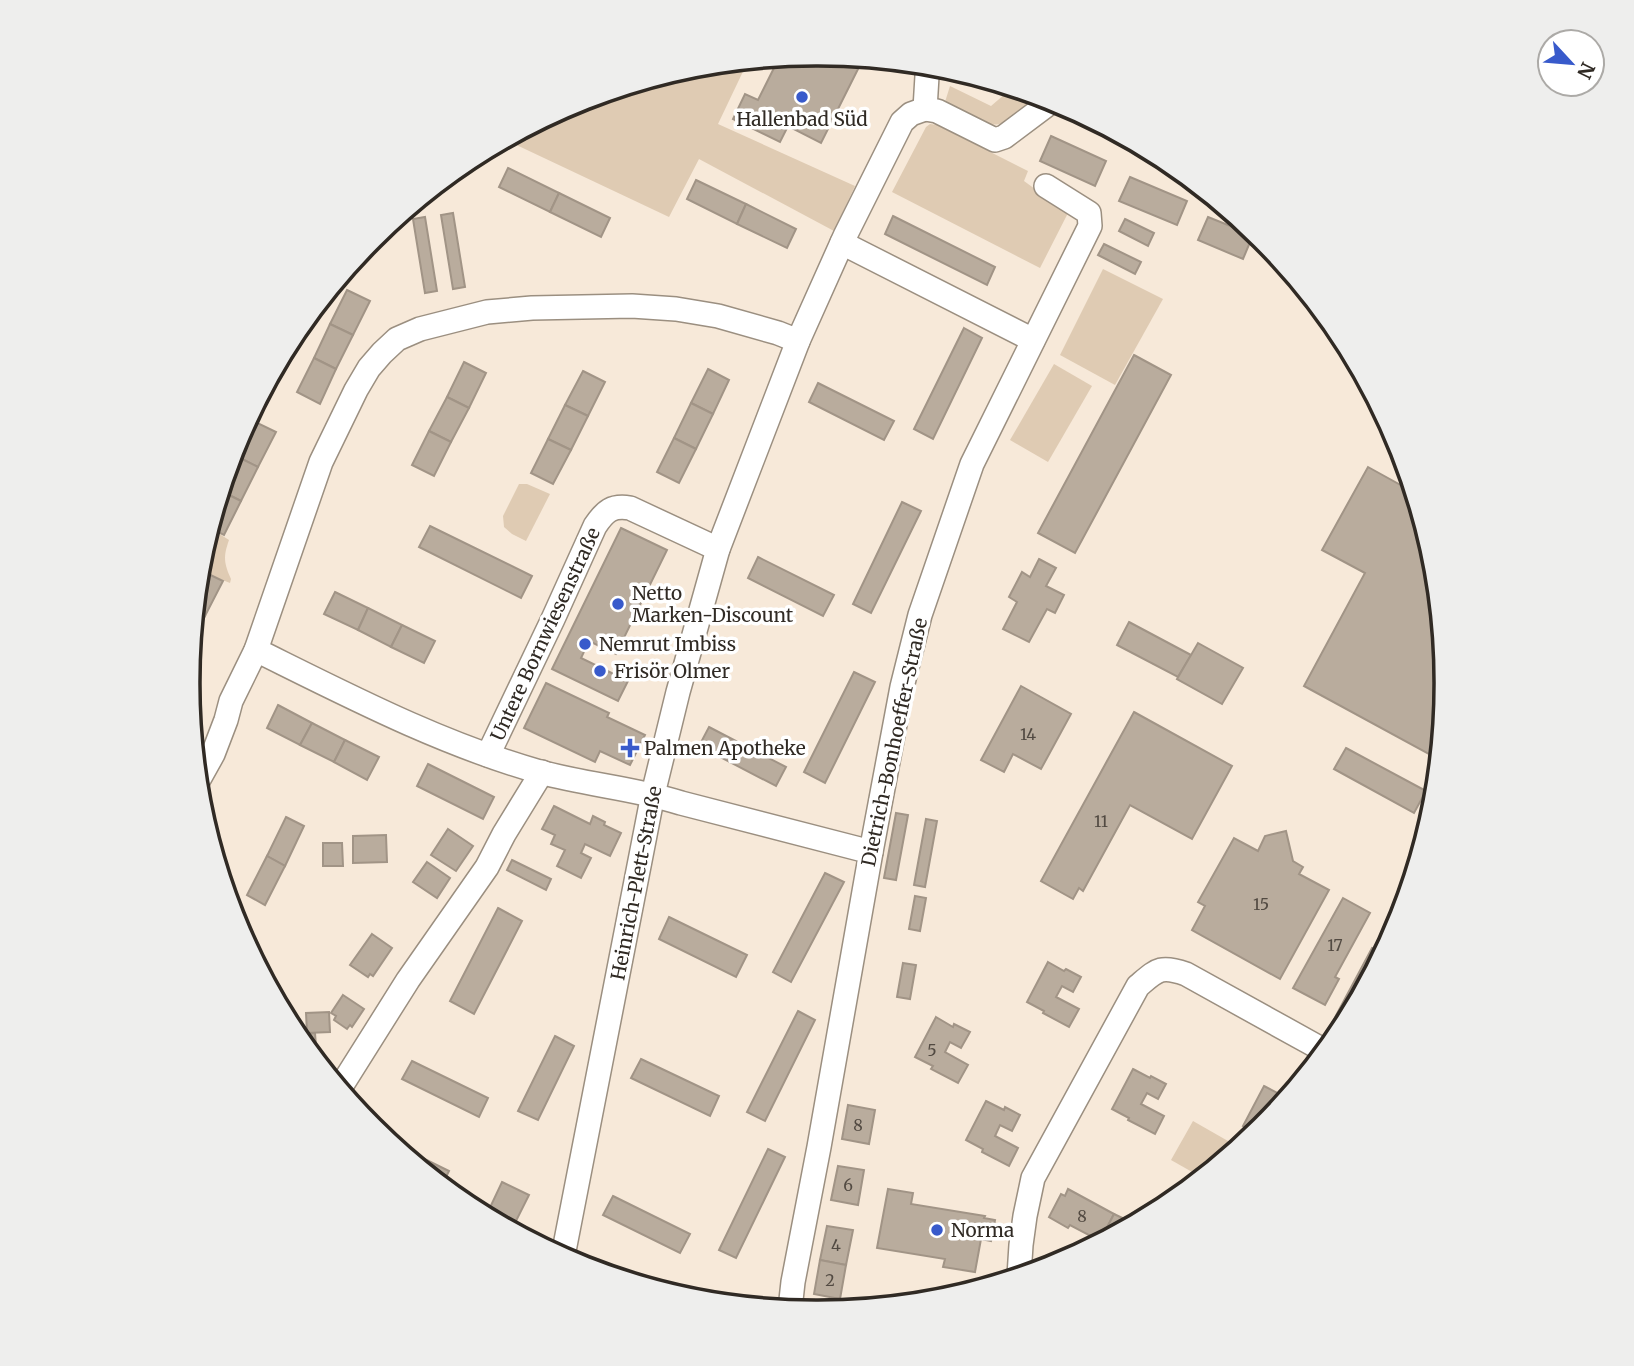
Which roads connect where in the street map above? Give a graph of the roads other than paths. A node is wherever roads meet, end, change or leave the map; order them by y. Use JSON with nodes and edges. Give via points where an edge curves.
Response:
{"nodes":[{"id":1,"x":927,"y":76,"type":"edge"},
{"id":2,"x":925,"y":109,"type":"junction"},
{"id":3,"x":1042,"y":109,"type":"edge"},
{"id":4,"x":1046,"y":186,"type":"dead end"},
{"id":5,"x":842,"y":243,"type":"junction"},
{"id":6,"x":1033,"y":340,"type":"junction"},
{"id":7,"x":798,"y":341,"type":"junction"},
{"id":8,"x":718,"y":549,"type":"junction"},
{"id":9,"x":256,"y":650,"type":"junction"},
{"id":10,"x":488,"y":755,"type":"junction"},
{"id":11,"x":206,"y":766,"type":"edge"},
{"id":12,"x":542,"y":772,"type":"junction"},
{"id":13,"x":653,"y":794,"type":"junction"},
{"id":14,"x":871,"y":852,"type":"junction"},
{"id":15,"x":1315,"y":1046,"type":"edge"},
{"id":16,"x":345,"y":1080,"type":"edge"},
{"id":17,"x":564,"y":1245,"type":"edge"},
{"id":18,"x":1020,"y":1265,"type":"edge"},
{"id":19,"x":791,"y":1299,"type":"edge"}],
"edges":[{"from":1,"to":2,"type":"street"},
{"from":2,"to":3,"type":"street","via":[[995,140]]},
{"from":2,"to":5,"type":"street","name":"Heinrich-Plett-Straße","via":[[902,122]]},
{"from":4,"to":6,"type":"street","name":"Dietrich-Bonhoeffer-Straße","via":[[1089,213],[1090,226]]},
{"from":5,"to":6,"type":"street"},
{"from":5,"to":7,"type":"street","name":"Heinrich-Plett-Straße"},
{"from":6,"to":14,"type":"street","name":"Dietrich-Bonhoeffer-Straße","via":[[972,464],[920,615]]},
{"from":7,"to":8,"type":"street","name":"Heinrich-Plett-Straße"},
{"from":7,"to":9,"type":"street","via":[[718,316],[632,306],[487,312],[397,339],[369,368],[321,462]]},
{"from":8,"to":10,"type":"street","name":"Untere Bornwiesenstraße","via":[[630,508],[619,506],[603,514]]},
{"from":8,"to":13,"type":"street","name":"Heinrich-Plett-Straße"},
{"from":9,"to":10,"type":"street","via":[[425,732]]},
{"from":9,"to":11,"type":"street"},
{"from":10,"to":12,"type":"street"},
{"from":12,"to":13,"type":"street"},
{"from":12,"to":16,"type":"street","via":[[486,867]]},
{"from":13,"to":14,"type":"street"},
{"from":13,"to":17,"type":"street","name":"Heinrich-Plett-Straße"},
{"from":14,"to":19,"type":"street","name":"Dietrich-Bonhoeffer-Straße"},
{"from":15,"to":18,"type":"street","via":[[1186,974],[1156,971],[1138,986],[1033,1178]]}]}
